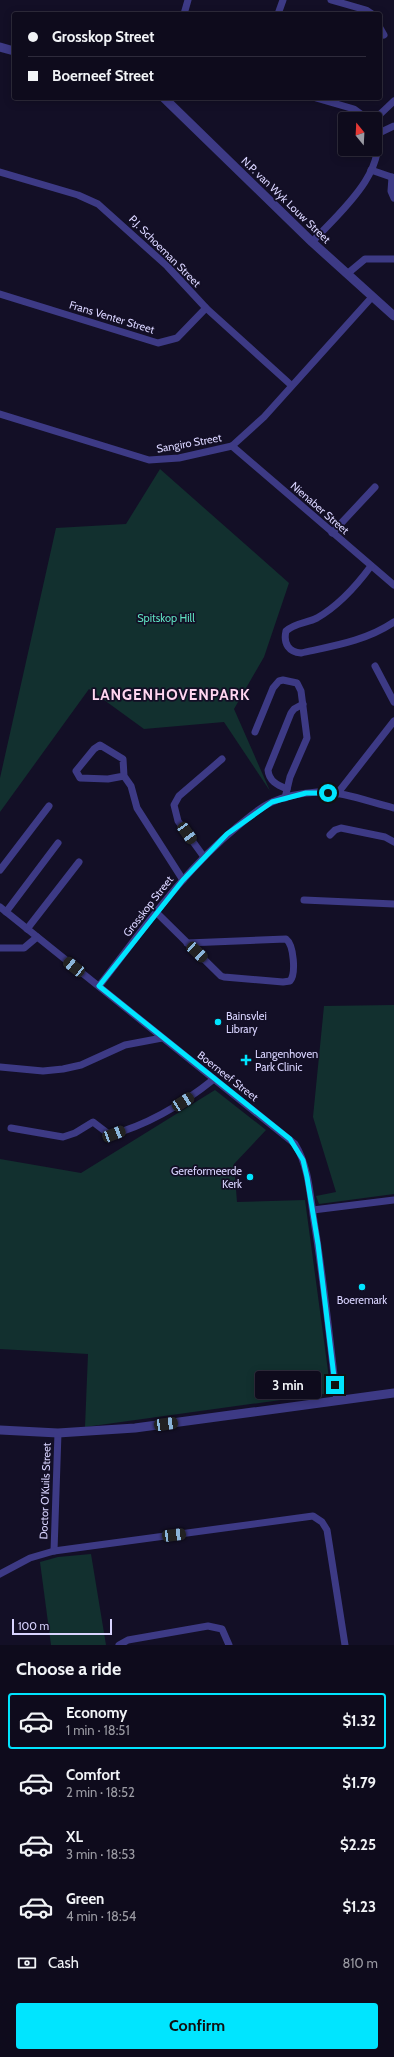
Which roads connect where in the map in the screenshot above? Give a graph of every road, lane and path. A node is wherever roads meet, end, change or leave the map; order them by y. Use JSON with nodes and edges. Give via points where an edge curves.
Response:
{"nodes":[{"id":1,"x":188,"y":0,"type":"edge"},
{"id":2,"x":283,"y":0,"type":"edge"},
{"id":3,"x":331,"y":0,"type":"edge"},
{"id":4,"x":185,"y":12,"type":"edge"},
{"id":5,"x":279,"y":12,"type":"edge"},
{"id":6,"x":369,"y":12,"type":"edge"},
{"id":7,"x":382,"y":32,"type":"edge"},
{"id":8,"x":384,"y":35,"type":"dead end"},
{"id":9,"x":0,"y":46,"type":"edge"},
{"id":10,"x":12,"y":50,"type":"edge"},
{"id":11,"x":166,"y":100,"type":"edge"},
{"id":12,"x":323,"y":100,"type":"edge"},
{"id":13,"x":394,"y":101,"type":"edge"},
{"id":14,"x":358,"y":112,"type":"edge"},
{"id":15,"x":382,"y":112,"type":"edge"},
{"id":16,"x":394,"y":127,"type":"edge"},
{"id":17,"x":382,"y":130,"type":"edge"},
{"id":18,"x":376,"y":156,"type":"edge"},
{"id":19,"x":371,"y":170,"type":"junction"},
{"id":20,"x":0,"y":172,"type":"edge"},
{"id":21,"x":393,"y":178,"type":"edge"},
{"id":22,"x":394,"y":198,"type":"edge"},
{"id":23,"x":312,"y":242,"type":"junction"},
{"id":24,"x":394,"y":259,"type":"edge"},
{"id":25,"x":347,"y":274,"type":"junction"},
{"id":26,"x":0,"y":294,"type":"edge"},
{"id":27,"x":372,"y":297,"type":"junction"},
{"id":28,"x":206,"y":308,"type":"junction"},
{"id":29,"x":394,"y":316,"type":"edge"},
{"id":30,"x":291,"y":385,"type":"junction"},
{"id":31,"x":0,"y":414,"type":"edge"},
{"id":32,"x":232,"y":446,"type":"junction"},
{"id":33,"x":375,"y":487,"type":"dead end"},
{"id":34,"x":332,"y":533,"type":"junction"},
{"id":35,"x":371,"y":566,"type":"junction"},
{"id":36,"x":394,"y":585,"type":"edge"},
{"id":37,"x":394,"y":622,"type":"edge"},
{"id":38,"x":375,"y":666,"type":"dead end"},
{"id":39,"x":394,"y":702,"type":"edge"},
{"id":40,"x":303,"y":704,"type":"junction"},
{"id":41,"x":394,"y":721,"type":"edge"},
{"id":42,"x":255,"y":732,"type":"dead end"},
{"id":43,"x":222,"y":759,"type":"dead end"},
{"id":44,"x":124,"y":776,"type":"junction"},
{"id":45,"x":287,"y":789,"type":"junction"},
{"id":46,"x":337,"y":794,"type":"junction"},
{"id":47,"x":285,"y":798,"type":"junction"},
{"id":48,"x":49,"y":806,"type":"dead end"},
{"id":49,"x":394,"y":808,"type":"edge"},
{"id":50,"x":330,"y":835,"type":"dead end"},
{"id":51,"x":394,"y":842,"type":"edge"},
{"id":52,"x":58,"y":843,"type":"dead end"},
{"id":53,"x":204,"y":857,"type":"junction"},
{"id":54,"x":79,"y":862,"type":"dead end"},
{"id":55,"x":0,"y":870,"type":"edge"},
{"id":56,"x":183,"y":880,"type":"junction"},
{"id":57,"x":304,"y":900,"type":"dead end"},
{"id":58,"x":394,"y":904,"type":"edge"},
{"id":59,"x":3,"y":909,"type":"edge"},
{"id":60,"x":156,"y":913,"type":"junction"},
{"id":61,"x":27,"y":929,"type":"junction"},
{"id":62,"x":38,"y":937,"type":"junction"},
{"id":63,"x":187,"y":943,"type":"junction"},
{"id":64,"x":0,"y":948,"type":"edge"},
{"id":65,"x":99,"y":986,"type":"junction"},
{"id":66,"x":162,"y":1038,"type":"junction"},
{"id":67,"x":0,"y":1066,"type":"edge"},
{"id":68,"x":214,"y":1079,"type":"junction"},
{"id":69,"x":11,"y":1128,"type":"dead end"},
{"id":70,"x":394,"y":1200,"type":"edge"},
{"id":71,"x":313,"y":1210,"type":"junction"},
{"id":72,"x":394,"y":1393,"type":"edge"},
{"id":73,"x":337,"y":1401,"type":"junction"},
{"id":74,"x":0,"y":1430,"type":"edge"},
{"id":75,"x":58,"y":1433,"type":"junction"},
{"id":76,"x":54,"y":1550,"type":"junction"},
{"id":77,"x":0,"y":1574,"type":"edge"},
{"id":78,"x":119,"y":1645,"type":"edge"},
{"id":79,"x":228,"y":1645,"type":"edge"},
{"id":80,"x":345,"y":1645,"type":"edge"}],
"edges":[{"from":1,"to":4,"type":"street"},
{"from":2,"to":5,"type":"street"},
{"from":3,"to":6,"type":"street"},
{"from":7,"to":8,"type":"street"},
{"from":9,"to":10,"type":"street"},
{"from":11,"to":23,"type":"street","name":"N.P. van Wyk Louw Street"},
{"from":12,"to":14,"type":"street"},
{"from":13,"to":15,"type":"street"},
{"from":16,"to":17,"type":"street"},
{"from":18,"to":19,"type":"street"},
{"from":19,"to":21,"type":"street"},
{"from":19,"to":23,"type":"street","via":[[366,183]]},
{"from":20,"to":28,"type":"street","name":"P.J. Schoeman Street","via":[[78,195],[98,204],[166,266]]},
{"from":21,"to":22,"type":"street","via":[[391,191]]},
{"from":23,"to":25,"type":"street","name":"N.P. van Wyk Louw Street"},
{"from":24,"to":25,"type":"street","via":[[365,259]]},
{"from":25,"to":27,"type":"street","name":"N.P. van Wyk Louw Street"},
{"from":26,"to":28,"type":"street","name":"Frans Venter Street","via":[[158,343],[177,338]]},
{"from":27,"to":29,"type":"street","name":"N.P. van Wyk Louw Street"},
{"from":27,"to":30,"type":"street","name":"Sangiro Street"},
{"from":28,"to":30,"type":"street","name":"P.J. Schoeman Street"},
{"from":30,"to":32,"type":"street","name":"Sangiro Street","via":[[264,417]]},
{"from":31,"to":32,"type":"street","name":"Sangiro Street","via":[[149,460],[179,458]]},
{"from":32,"to":34,"type":"street","name":"Nienaber Street"},
{"from":33,"to":34,"type":"street"},
{"from":34,"to":35,"type":"street","name":"Nienaber Street"},
{"from":35,"to":36,"type":"street","name":"Nienaber Street"},
{"from":35,"to":37,"type":"street","via":[[361,580],[330,608],[312,620],[289,628],[286,631],[286,642],[293,652],[301,653],[353,642]]},
{"from":38,"to":39,"type":"street"},
{"from":40,"to":42,"type":"street","via":[[297,683],[279,681],[273,688]]},
{"from":40,"to":45,"type":"street","via":[[307,738]]},
{"from":40,"to":45,"type":"street","via":[[291,713],[268,770],[276,784]]},
{"from":41,"to":46,"type":"street"},
{"from":43,"to":53,"type":"street","via":[[179,796],[174,805],[178,821]]},
{"from":44,"to":44,"type":"street","via":[[108,779],[80,778],[76,771],[94,749],[102,746],[122,757]]},
{"from":44,"to":56,"type":"street","via":[[131,786],[137,808]]},
{"from":45,"to":47,"type":"street"},
{"from":46,"to":47,"type":"street","name":"Grosskop Street","via":[[317,792]]},
{"from":46,"to":49,"type":"street","name":"Grosskop Street"},
{"from":47,"to":53,"type":"street","name":"Grosskop Street","via":[[272,802],[246,820]]},
{"from":48,"to":55,"type":"street"},
{"from":50,"to":51,"type":"street","via":[[341,828],[385,837]]},
{"from":52,"to":59,"type":"street"},
{"from":53,"to":56,"type":"street","name":"Grosskop Street"},
{"from":54,"to":61,"type":"street"},
{"from":56,"to":60,"type":"street","name":"Grosskop Street"},
{"from":57,"to":58,"type":"street"},
{"from":59,"to":61,"type":"street","name":"Boerneef Street"},
{"from":60,"to":63,"type":"street"},
{"from":60,"to":65,"type":"street","name":"Grosskop Street"},
{"from":61,"to":62,"type":"street","name":"Boerneef Street"},
{"from":62,"to":64,"type":"street","via":[[24,948]]},
{"from":62,"to":65,"type":"street","name":"Boerneef Street"},
{"from":63,"to":63,"type":"street","via":[[224,977],[283,982],[292,979],[292,949],[286,939]]},
{"from":65,"to":66,"type":"street","name":"Boerneef Street"},
{"from":66,"to":67,"type":"street","via":[[125,1045],[81,1065],[63,1069],[43,1071]]},
{"from":66,"to":68,"type":"street","name":"Boerneef Street"},
{"from":68,"to":69,"type":"street","via":[[171,1109],[110,1135],[93,1122],[66,1137]]},
{"from":68,"to":71,"type":"street","name":"Boerneef Street","via":[[295,1144],[303,1160]]},
{"from":70,"to":71,"type":"street"},
{"from":71,"to":73,"type":"street","name":"Boerneef Street"},
{"from":72,"to":73,"type":"street"},
{"from":73,"to":75,"type":"street","via":[[135,1428]]},
{"from":74,"to":75,"type":"street"},
{"from":75,"to":76,"type":"street","name":"Doctor O'Kuils Street"},
{"from":76,"to":77,"type":"street","via":[[30,1558]]},
{"from":76,"to":80,"type":"street","via":[[313,1516],[322,1522],[327,1530]]},
{"from":78,"to":79,"type":"street","via":[[128,1640],[208,1626],[222,1629]]}]}
